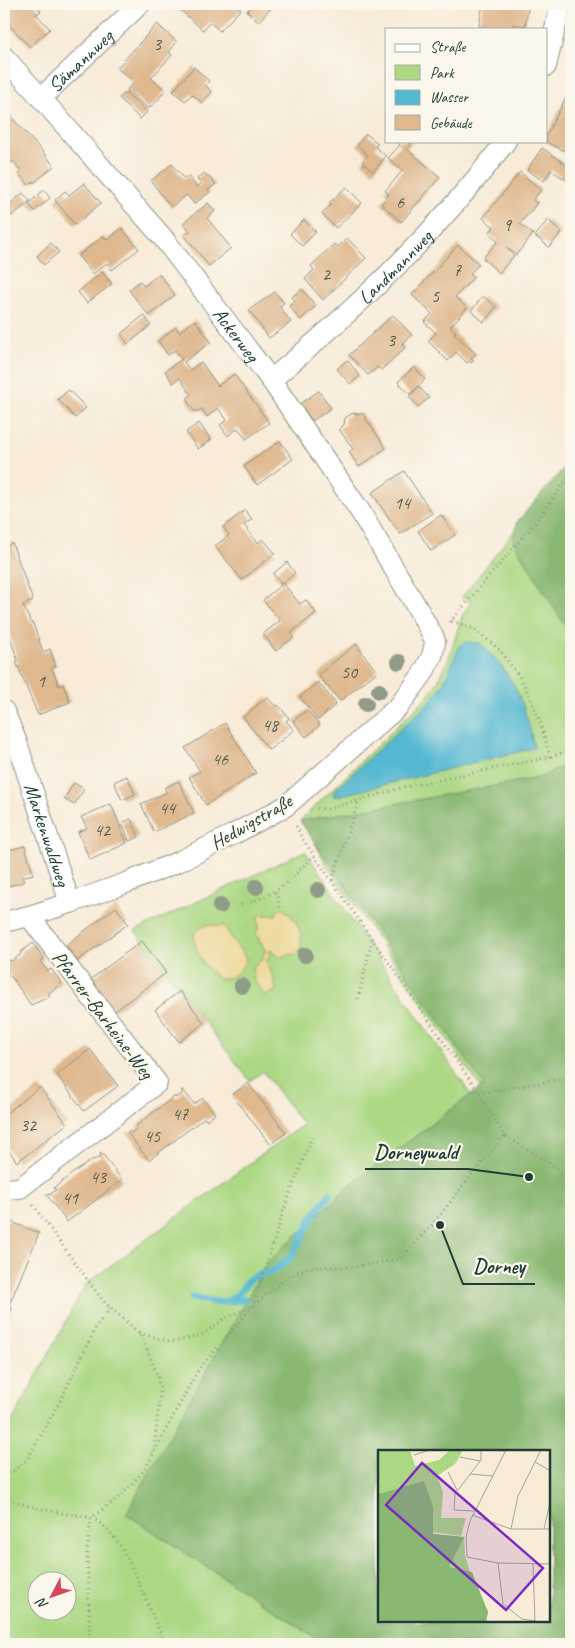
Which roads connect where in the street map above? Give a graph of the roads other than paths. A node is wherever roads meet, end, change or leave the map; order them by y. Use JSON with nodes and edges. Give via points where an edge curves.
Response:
{"nodes":[{"id":1,"x":140,"y":4,"type":"edge"},
{"id":2,"x":561,"y":4,"type":"edge"},
{"id":3,"x":4,"y":57,"type":"edge"},
{"id":4,"x":548,"y":58,"type":"edge"},
{"id":5,"x":41,"y":98,"type":"junction"},
{"id":6,"x":505,"y":142,"type":"edge"},
{"id":7,"x":271,"y":380,"type":"junction"},
{"id":8,"x":434,"y":638,"type":"joint"},
{"id":9,"x":4,"y":710,"type":"edge"},
{"id":10,"x":70,"y":903,"type":"junction"},
{"id":11,"x":29,"y":916,"type":"junction"},
{"id":12,"x":4,"y":922,"type":"edge"},
{"id":13,"x":12,"y":1189,"type":"edge"}],
"edges":[{"from":1,"to":5,"type":"street","name":"Sämannweg"},
{"from":2,"to":4,"type":"street"},
{"from":3,"to":5,"type":"street","name":"Ackerweg"},
{"from":5,"to":7,"type":"street","name":"Ackerweg","via":[[164,239]]},
{"from":6,"to":7,"type":"street","name":"Landmannweg","via":[[430,232],[378,286]]},
{"from":7,"to":8,"type":"street","name":"Ackerweg","via":[[360,511]]},
{"from":8,"to":10,"type":"street","name":"Hedwigstraße","via":[[428,663],[399,706],[286,806],[180,861]]},
{"from":9,"to":10,"type":"street","name":"Markenwaldweg"},
{"from":10,"to":11,"type":"street","name":"Hedwigstraße"},
{"from":11,"to":12,"type":"street","name":"Hedwigstraße"},
{"from":11,"to":13,"type":"street","name":"Pfarrer-Barheine-Weg","via":[[157,1082]]}]}
